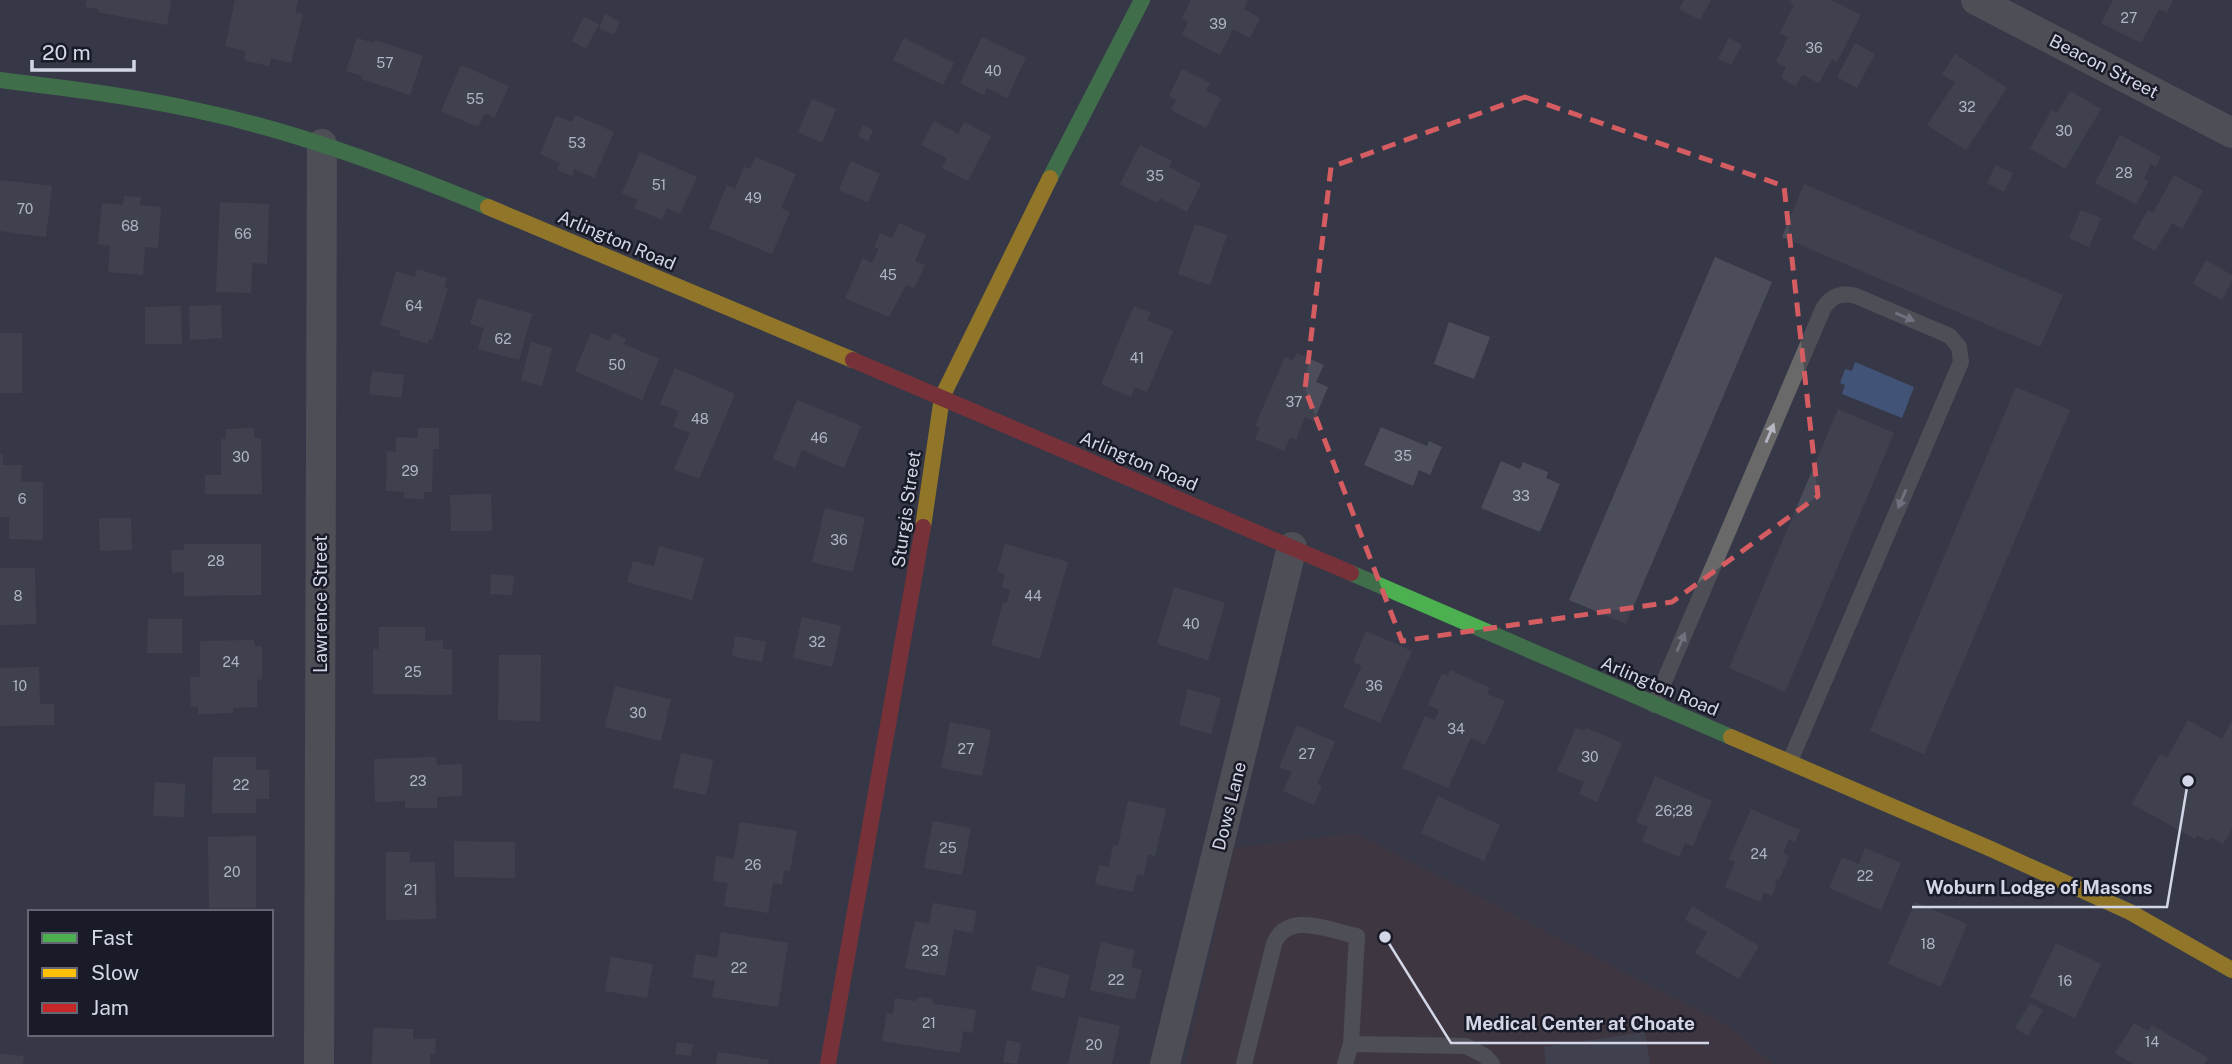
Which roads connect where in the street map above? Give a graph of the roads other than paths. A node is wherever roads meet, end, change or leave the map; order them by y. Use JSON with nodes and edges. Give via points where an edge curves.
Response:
{"nodes":[{"id":1,"x":1142,"y":0,"type":"edge"},
{"id":2,"x":1976,"y":0,"type":"edge"},
{"id":3,"x":0,"y":80,"type":"edge"},
{"id":4,"x":2232,"y":132,"type":"edge"},
{"id":5,"x":322,"y":144,"type":"junction"},
{"id":6,"x":942,"y":397,"type":"junction"},
{"id":7,"x":1292,"y":547,"type":"junction"},
{"id":8,"x":1654,"y":705,"type":"junction"},
{"id":9,"x":1790,"y":761,"type":"junction"},
{"id":10,"x":2232,"y":970,"type":"edge"},
{"id":11,"x":1351,"y":1044,"type":"junction"},
{"id":12,"x":319,"y":1064,"type":"edge"},
{"id":13,"x":828,"y":1064,"type":"edge"},
{"id":14,"x":1165,"y":1064,"type":"edge"},
{"id":15,"x":1244,"y":1064,"type":"edge"},
{"id":16,"x":1345,"y":1064,"type":"edge"},
{"id":17,"x":1492,"y":1064,"type":"edge"}],
"edges":[{"from":1,"to":6,"type":"street","name":"Sturgis Street"},
{"from":2,"to":4,"type":"street","name":"Beacon Street"},
{"from":3,"to":5,"type":"street","name":"Arlington Road","via":[[196,110]]},
{"from":5,"to":6,"type":"street","name":"Arlington Road","via":[[462,195]]},
{"from":5,"to":12,"type":"street","name":"Lawrence Street"},
{"from":6,"to":7,"type":"street","name":"Arlington Road"},
{"from":6,"to":13,"type":"street","name":"Sturgis Street","via":[[918,566]]},
{"from":7,"to":8,"type":"street","name":"Arlington Road"},
{"from":7,"to":14,"type":"street","name":"Dows Lane"},
{"from":8,"to":9,"type":"street","name":"Arlington Road"},
{"from":8,"to":9,"type":"lane","one_way":true,"via":[[1823,309],[1837,296],[1856,296],[1950,336],[1959,347],[1961,362]]},
{"from":9,"to":10,"type":"street","name":"Arlington Road","via":[[2105,900]]},
{"from":11,"to":15,"type":"lane","via":[[1357,936],[1292,925],[1282,930],[1274,944]]},
{"from":11,"to":16,"type":"lane"},
{"from":11,"to":17,"type":"lane","via":[[1466,1046]]}]}
